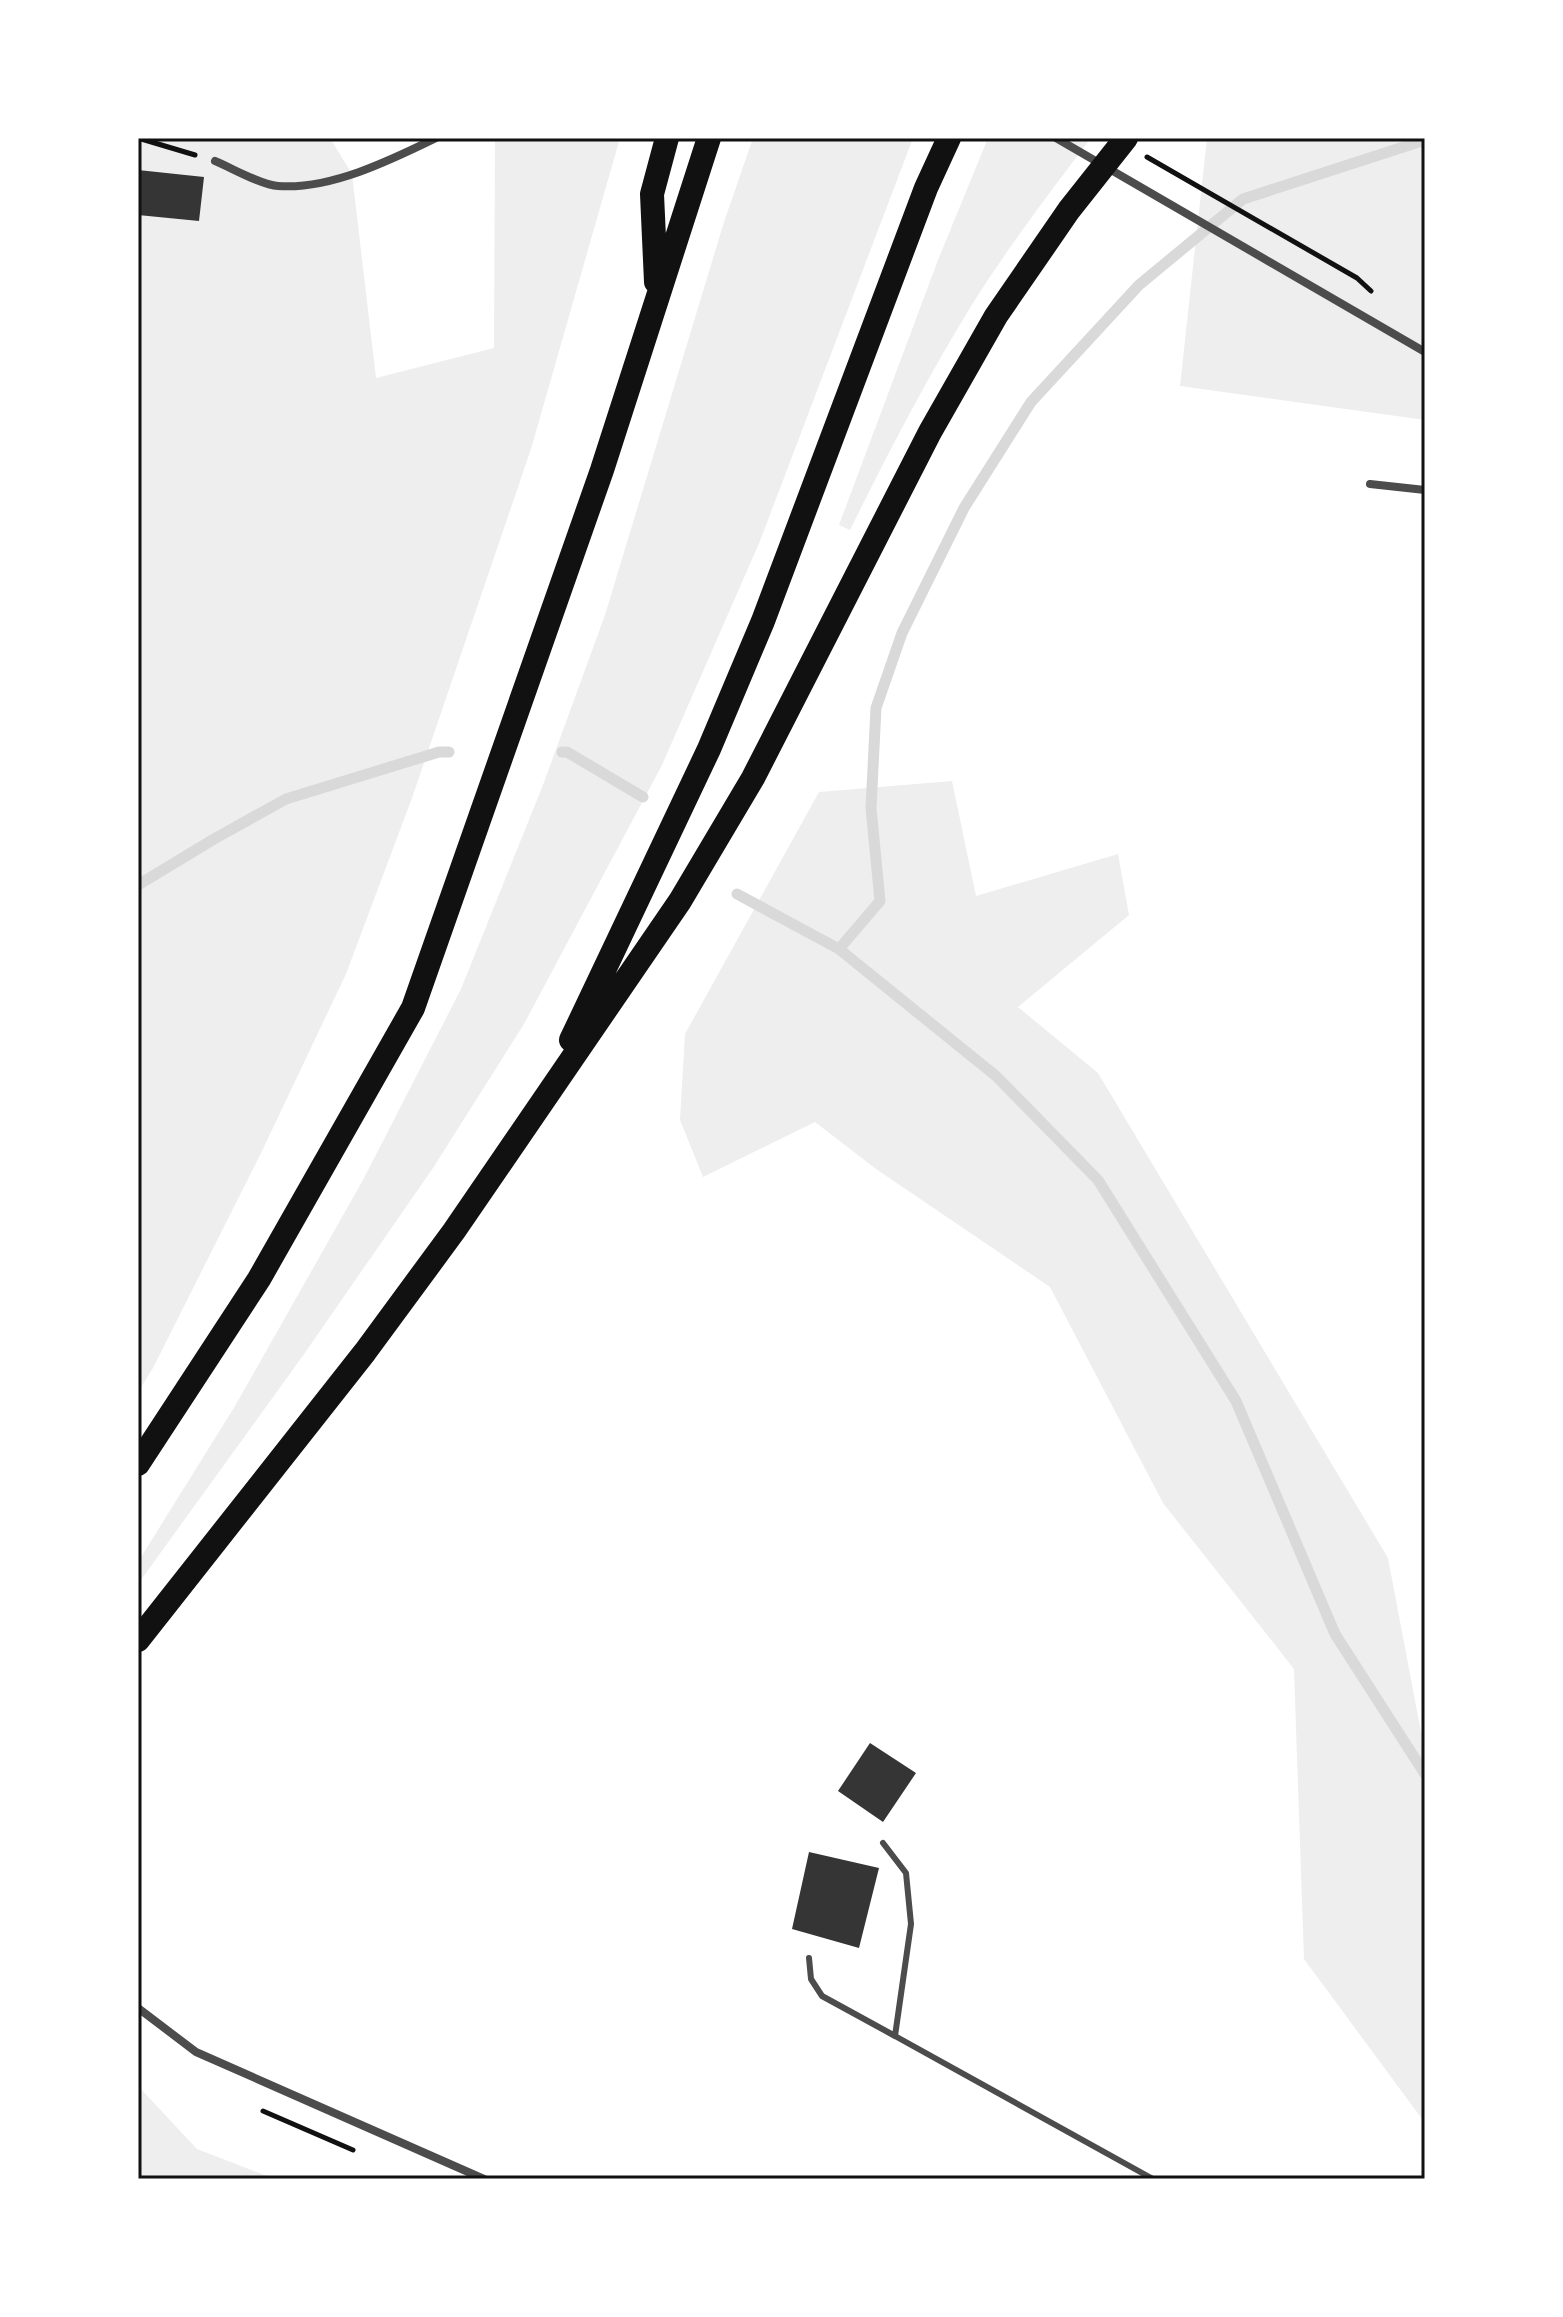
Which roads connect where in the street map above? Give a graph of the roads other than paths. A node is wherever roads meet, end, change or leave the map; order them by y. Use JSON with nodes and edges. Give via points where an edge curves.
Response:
{"nodes":[{"id":1,"x":436,"y":138,"type":"edge"},
{"id":2,"x":667,"y":138,"type":"edge"},
{"id":3,"x":709,"y":138,"type":"edge"},
{"id":4,"x":949,"y":138,"type":"edge"},
{"id":5,"x":1056,"y":138,"type":"edge"},
{"id":6,"x":1133,"y":145,"type":"edge"},
{"id":7,"x":215,"y":161,"type":"road end"},
{"id":8,"x":657,"y":296,"type":"junction"},
{"id":9,"x":1425,"y":352,"type":"edge"},
{"id":10,"x":1370,"y":484,"type":"dead end"},
{"id":11,"x":1425,"y":490,"type":"edge"},
{"id":12,"x":537,"y":1111,"type":"junction"},
{"id":13,"x":138,"y":1464,"type":"edge"},
{"id":14,"x":138,"y":1640,"type":"edge"},
{"id":15,"x":883,"y":1843,"type":"dead end"},
{"id":16,"x":809,"y":1958,"type":"dead end"},
{"id":17,"x":138,"y":2008,"type":"edge"},
{"id":18,"x":895,"y":2036,"type":"junction"},
{"id":19,"x":484,"y":2179,"type":"edge"},
{"id":20,"x":1153,"y":2179,"type":"edge"}],
"edges":[{"from":1,"to":7,"type":"street","via":[[372,169],[311,183],[276,186]]},
{"from":2,"to":8,"type":"highway","via":[[652,194]]},
{"from":3,"to":8,"type":"highway"},
{"from":4,"to":12,"type":"highway","via":[[709,749]]},
{"from":5,"to":9,"type":"street"},
{"from":6,"to":12,"type":"highway","via":[[1069,210],[996,316],[930,432],[753,778],[680,901]]},
{"from":8,"to":13,"type":"highway","via":[[602,470],[413,1008],[259,1279]]},
{"from":10,"to":11,"type":"street"},
{"from":12,"to":14,"type":"highway","via":[[365,1352]]},
{"from":15,"to":18,"type":"lane","via":[[906,1873],[911,1924]]},
{"from":16,"to":18,"type":"lane","via":[[811,1979],[822,1996]]},
{"from":17,"to":19,"type":"street","via":[[196,2052]]},
{"from":18,"to":20,"type":"lane"}]}
